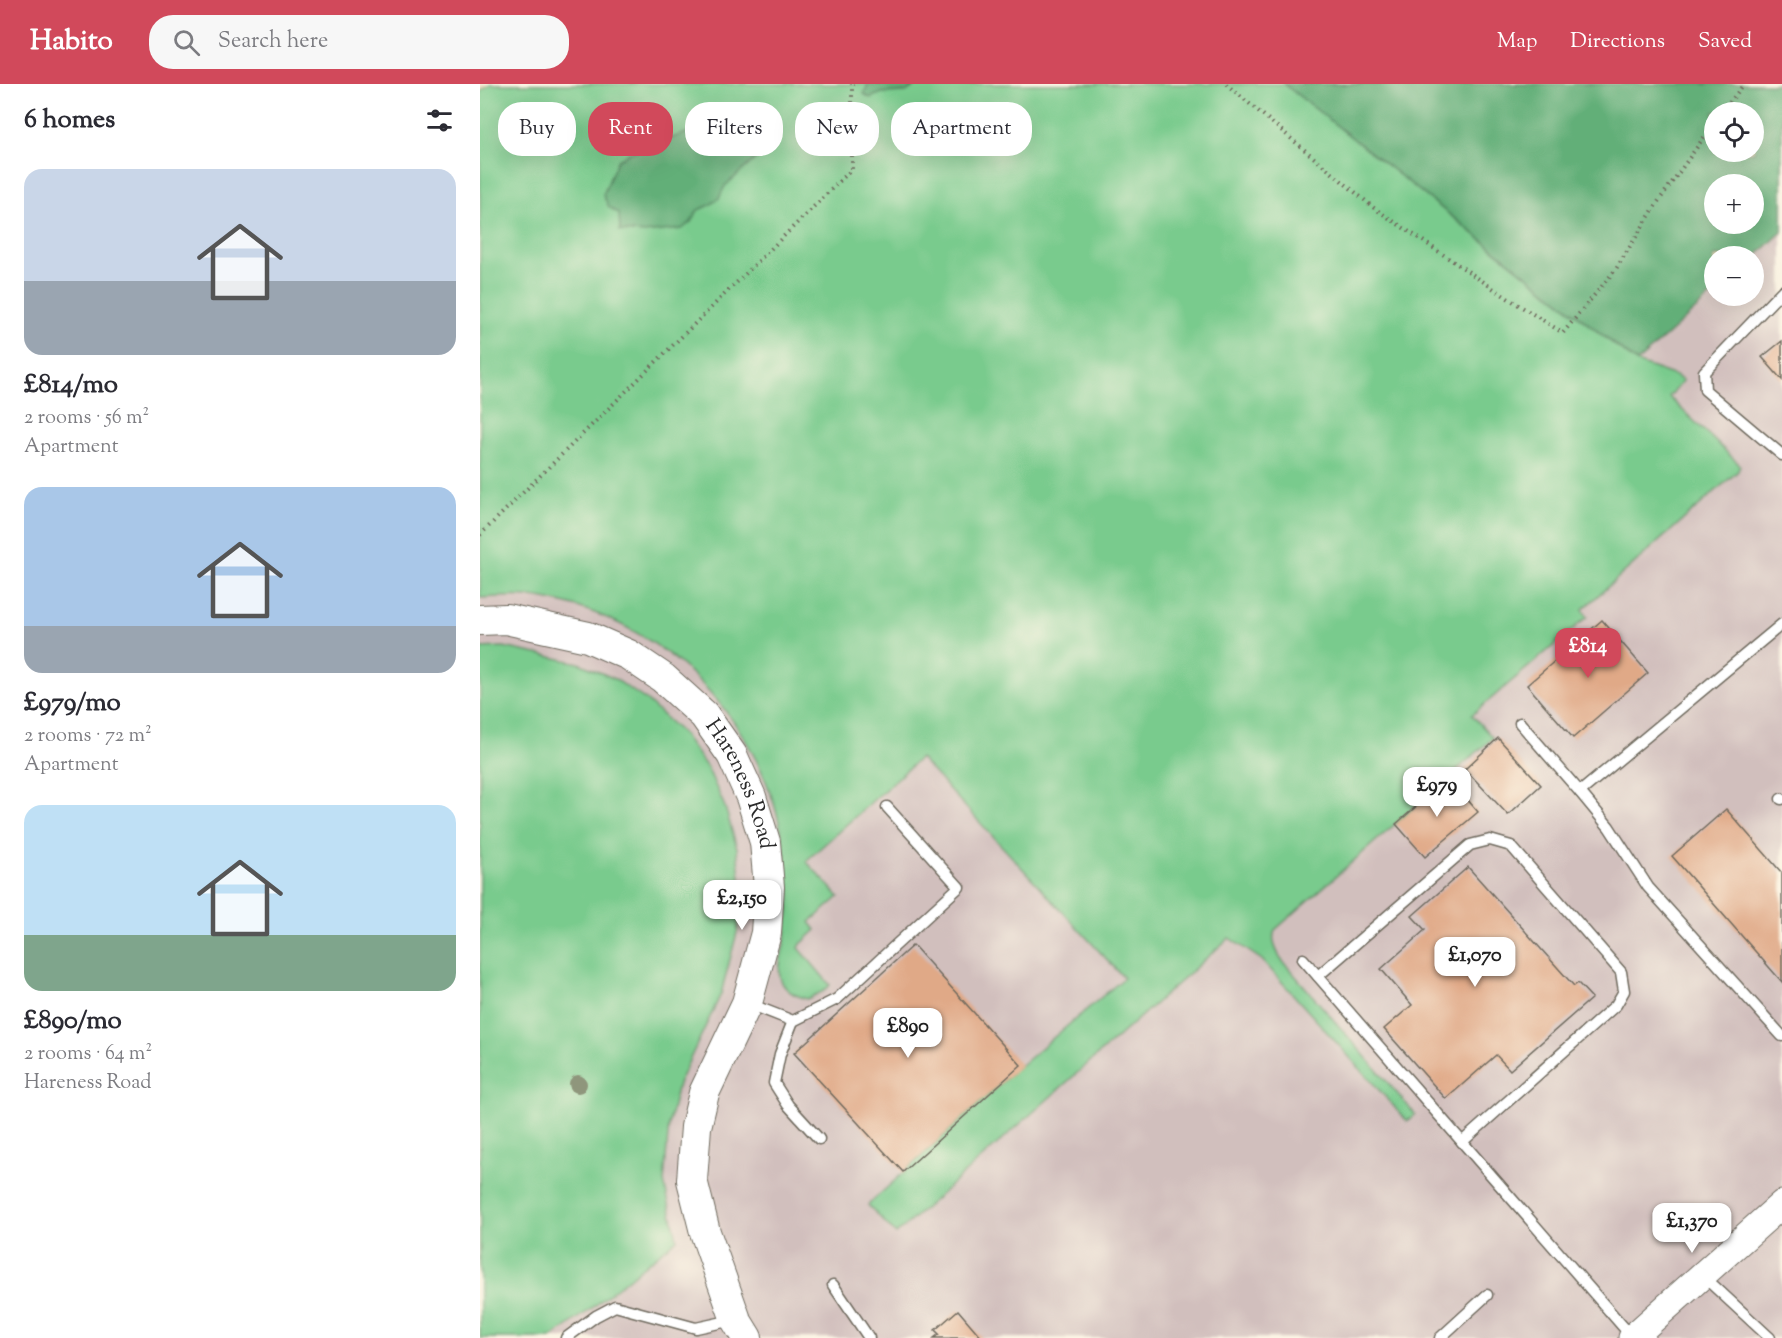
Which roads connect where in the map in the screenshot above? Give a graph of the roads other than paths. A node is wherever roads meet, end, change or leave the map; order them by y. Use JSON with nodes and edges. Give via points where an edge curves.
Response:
{"nodes":[{"id":1,"x":1782,"y":291,"type":"edge"},
{"id":2,"x":1782,"y":455,"type":"edge"},
{"id":3,"x":480,"y":620,"type":"edge"},
{"id":4,"x":1782,"y":624,"type":"edge"},
{"id":5,"x":1520,"y":723,"type":"dead end"},
{"id":6,"x":1580,"y":792,"type":"junction"},
{"id":7,"x":887,"y":807,"type":"dead end"},
{"id":8,"x":1303,"y":959,"type":"dead end"},
{"id":9,"x":1318,"y":976,"type":"junction"},
{"id":10,"x":747,"y":1003,"type":"junction"},
{"id":11,"x":793,"y":1021,"type":"junction"},
{"id":12,"x":1782,"y":1036,"type":"edge"},
{"id":13,"x":819,"y":1138,"type":"dead end"},
{"id":14,"x":1462,"y":1142,"type":"junction"},
{"id":15,"x":1782,"y":1204,"type":"edge"},
{"id":16,"x":1702,"y":1275,"type":"junction"},
{"id":17,"x":833,"y":1285,"type":"dead end"},
{"id":18,"x":1487,"y":1294,"type":"dead end"},
{"id":19,"x":742,"y":1329,"type":"edge"},
{"id":20,"x":694,"y":1333,"type":"edge"},
{"id":21,"x":566,"y":1338,"type":"edge"},
{"id":22,"x":869,"y":1338,"type":"edge"},
{"id":23,"x":1440,"y":1338,"type":"edge"},
{"id":24,"x":1632,"y":1338,"type":"edge"},
{"id":25,"x":1770,"y":1338,"type":"edge"}],
"edges":[{"from":1,"to":2,"type":"lane","via":[[1704,372],[1705,390]]},
{"from":3,"to":10,"type":"main road","name":"Hareness Road","via":[[506,619],[588,637],[628,655],[663,678],[704,716],[732,755],[765,842],[769,887],[766,933]]},
{"from":4,"to":6,"type":"lane"},
{"from":5,"to":6,"type":"lane"},
{"from":6,"to":12,"type":"lane","via":[[1609,827],[1648,887]]},
{"from":7,"to":11,"type":"lane","via":[[959,887],[837,999]]},
{"from":8,"to":9,"type":"lane"},
{"from":9,"to":14,"type":"lane"},
{"from":9,"to":14,"type":"lane","via":[[1470,845],[1490,840],[1511,846],[1621,972],[1624,991],[1616,1005]]},
{"from":10,"to":11,"type":"lane"},
{"from":10,"to":19,"type":"main road","name":"Hareness Road","via":[[704,1093],[696,1127],[692,1180],[705,1232]]},
{"from":11,"to":13,"type":"lane","via":[[774,1083],[788,1105]]},
{"from":14,"to":24,"type":"lane"},
{"from":15,"to":16,"type":"street"},
{"from":16,"to":24,"type":"street"},
{"from":16,"to":25,"type":"lane"},
{"from":17,"to":22,"type":"lane"},
{"from":18,"to":23,"type":"lane"},
{"from":19,"to":20,"type":"lane"},
{"from":20,"to":21,"type":"lane","via":[[615,1306]]}]}
